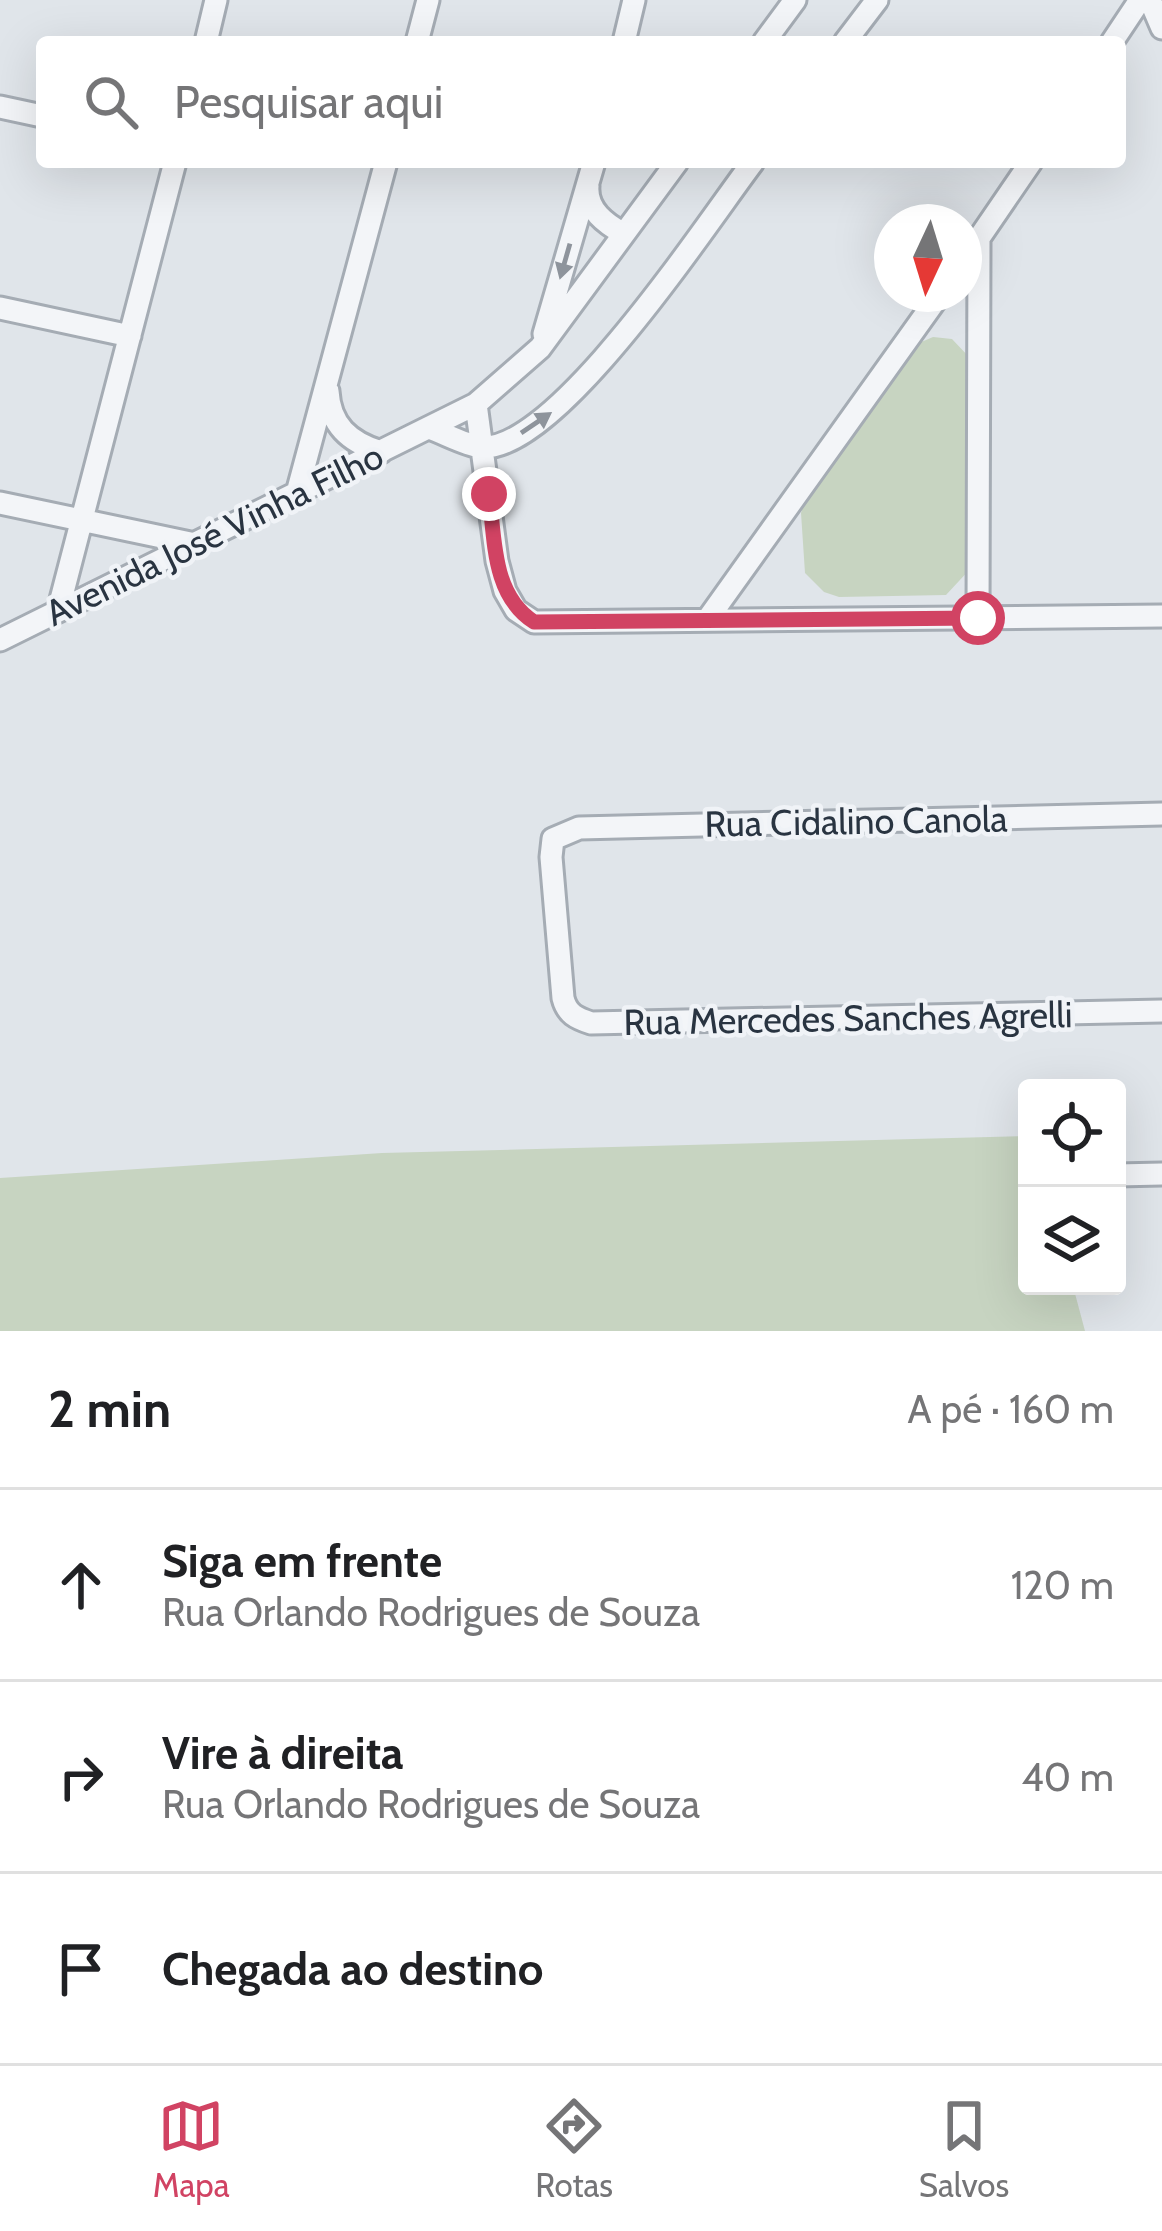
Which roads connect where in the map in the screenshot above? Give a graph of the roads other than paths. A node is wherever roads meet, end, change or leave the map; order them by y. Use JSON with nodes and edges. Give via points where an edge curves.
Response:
{"nodes":[{"id":1,"x":216,"y":0,"type":"edge"},
{"id":2,"x":428,"y":0,"type":"edge"},
{"id":3,"x":634,"y":0,"type":"edge"},
{"id":4,"x":795,"y":0,"type":"edge"},
{"id":5,"x":877,"y":0,"type":"edge"},
{"id":6,"x":1140,"y":0,"type":"edge"},
{"id":7,"x":1150,"y":0,"type":"edge"},
{"id":8,"x":1162,"y":28,"type":"edge"},
{"id":9,"x":207,"y":36,"type":"edge"},
{"id":10,"x":419,"y":36,"type":"edge"},
{"id":11,"x":625,"y":36,"type":"edge"},
{"id":12,"x":768,"y":36,"type":"edge"},
{"id":13,"x":850,"y":36,"type":"edge"},
{"id":14,"x":1116,"y":36,"type":"edge"},
{"id":15,"x":0,"y":107,"type":"edge"},
{"id":16,"x":36,"y":115,"type":"edge"},
{"id":17,"x":173,"y":168,"type":"edge"},
{"id":18,"x":384,"y":168,"type":"edge"},
{"id":19,"x":592,"y":168,"type":"edge"},
{"id":20,"x":673,"y":168,"type":"edge"},
{"id":21,"x":748,"y":168,"type":"edge"},
{"id":22,"x":1027,"y":168,"type":"edge"},
{"id":23,"x":625,"y":234,"type":"junction"},
{"id":24,"x":982,"y":235,"type":"edge"},
{"id":25,"x":0,"y":308,"type":"edge"},
{"id":26,"x":927,"y":312,"type":"edge"},
{"id":27,"x":980,"y":312,"type":"edge"},
{"id":28,"x":130,"y":336,"type":"junction"},
{"id":29,"x":540,"y":348,"type":"junction"},
{"id":30,"x":327,"y":384,"type":"junction"},
{"id":31,"x":476,"y":404,"type":"junction"},
{"id":32,"x":428,"y":428,"type":"junction"},
{"id":33,"x":482,"y":447,"type":"junction"},
{"id":34,"x":381,"y":452,"type":"junction"},
{"id":35,"x":297,"y":493,"type":"junction"},
{"id":36,"x":0,"y":503,"type":"edge"},
{"id":37,"x":82,"y":520,"type":"junction"},
{"id":38,"x":195,"y":544,"type":"junction"},
{"id":39,"x":58,"y":611,"type":"junction"},
{"id":40,"x":1162,"y":616,"type":"edge"},
{"id":41,"x":978,"y":618,"type":"junction"},
{"id":42,"x":707,"y":620,"type":"junction"},
{"id":43,"x":0,"y":640,"type":"edge"},
{"id":44,"x":1162,"y":814,"type":"edge"},
{"id":45,"x":553,"y":839,"type":"joint"},
{"id":46,"x":1162,"y":1011,"type":"edge"},
{"id":47,"x":1126,"y":1174,"type":"edge"},
{"id":48,"x":1162,"y":1174,"type":"edge"}],
"edges":[{"from":1,"to":9,"type":"street"},
{"from":2,"to":10,"type":"street"},
{"from":3,"to":11,"type":"street"},
{"from":4,"to":12,"type":"street"},
{"from":5,"to":13,"type":"street"},
{"from":6,"to":14,"type":"street"},
{"from":7,"to":8,"type":"street"},
{"from":15,"to":16,"type":"street"},
{"from":17,"to":28,"type":"street"},
{"from":18,"to":30,"type":"street"},
{"from":19,"to":23,"type":"street","via":[[587,194],[595,211]]},
{"from":19,"to":29,"type":"street","one_way":true},
{"from":20,"to":23,"type":"street","name":"Avenida José Vinha Filho"},
{"from":33,"to":21,"type":"street","one_way":true,"via":[[538,425],[585,383]]},
{"from":22,"to":24,"type":"street"},
{"from":23,"to":29,"type":"street","name":"Avenida José Vinha Filho"},
{"from":25,"to":28,"type":"street"},
{"from":26,"to":42,"type":"street"},
{"from":27,"to":41,"type":"street"},
{"from":28,"to":37,"type":"street"},
{"from":29,"to":31,"type":"street","name":"Avenida José Vinha Filho"},
{"from":30,"to":34,"type":"street","via":[[340,429]]},
{"from":30,"to":35,"type":"street"},
{"from":31,"to":32,"type":"street","name":"Avenida José Vinha Filho"},
{"from":31,"to":33,"type":"street"},
{"from":32,"to":33,"type":"street"},
{"from":32,"to":34,"type":"street","name":"Avenida José Vinha Filho"},
{"from":33,"to":42,"type":"street","via":[[497,561],[516,610],[534,622]]},
{"from":34,"to":35,"type":"street","name":"Avenida José Vinha Filho"},
{"from":35,"to":38,"type":"street","name":"Avenida José Vinha Filho"},
{"from":36,"to":37,"type":"street"},
{"from":37,"to":38,"type":"street"},
{"from":37,"to":39,"type":"street"},
{"from":38,"to":39,"type":"street","name":"Avenida José Vinha Filho"},
{"from":39,"to":43,"type":"street","name":"Avenida José Vinha Filho"},
{"from":40,"to":41,"type":"street"},
{"from":41,"to":42,"type":"street"},
{"from":44,"to":45,"type":"street","name":"Rua Cidalino Canola","via":[[616,827]]},
{"from":45,"to":46,"type":"street","name":"Rua Mercedes Sanches Agrelli","via":[[563,998],[576,1018],[591,1023]]},
{"from":47,"to":48,"type":"street"}]}
